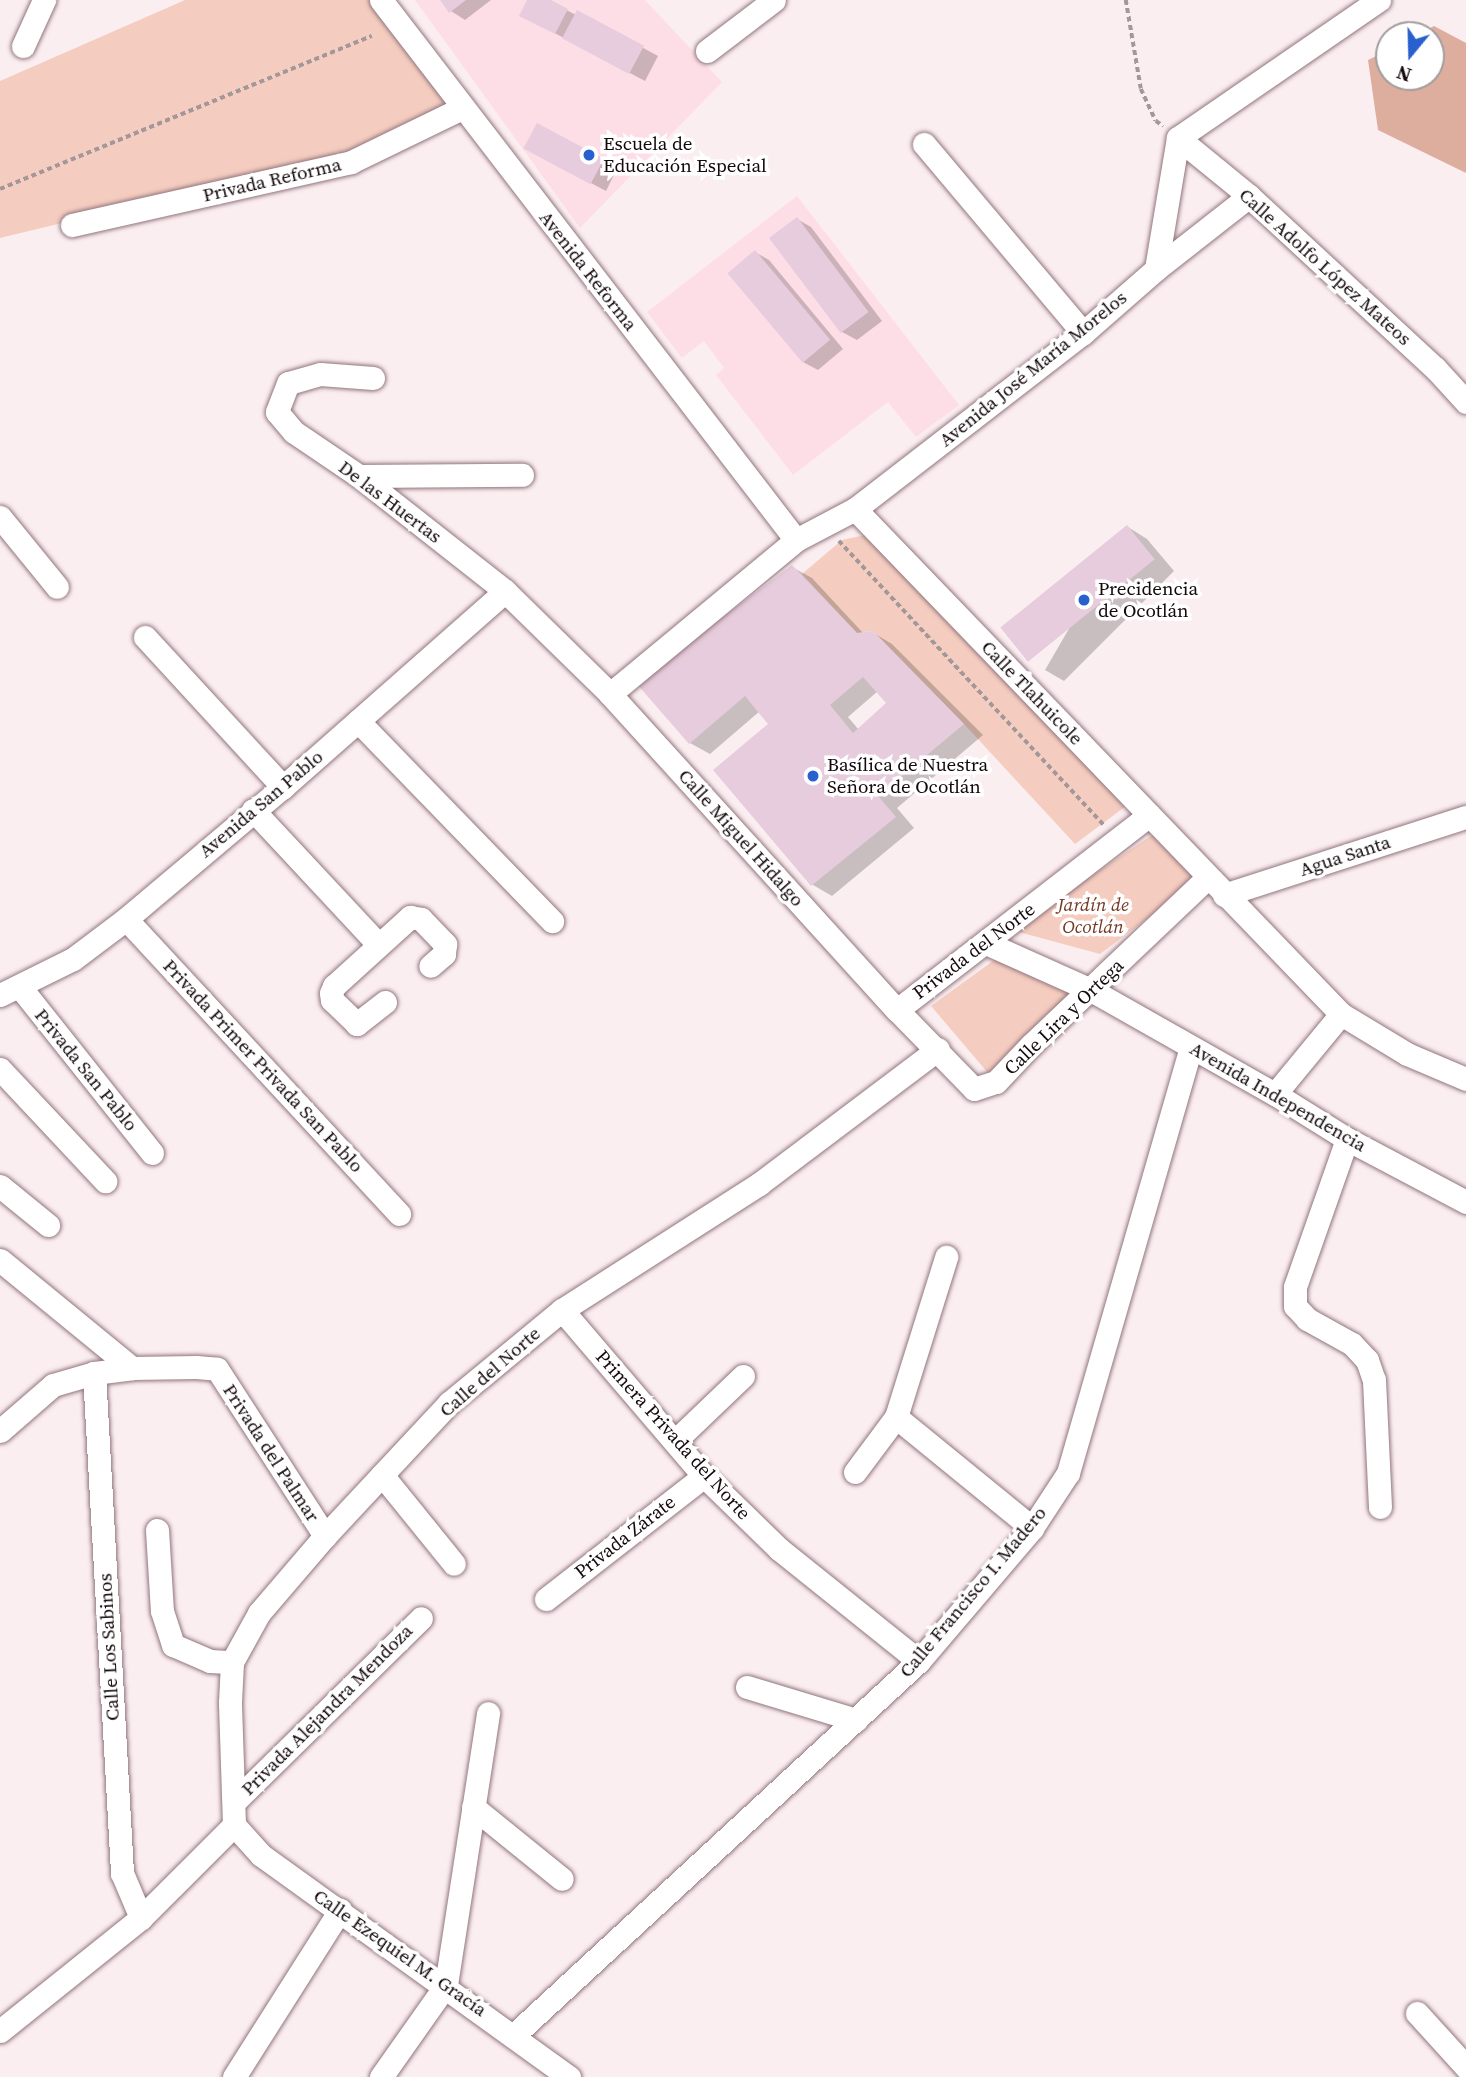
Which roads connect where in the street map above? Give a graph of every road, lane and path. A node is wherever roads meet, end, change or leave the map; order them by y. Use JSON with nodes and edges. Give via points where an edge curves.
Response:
{"nodes":[{"id":1,"x":44,"y":0,"type":"edge"},
{"id":2,"x":381,"y":0,"type":"edge"},
{"id":3,"x":774,"y":0,"type":"edge"},
{"id":4,"x":1126,"y":0,"type":"edge"},
{"id":5,"x":1379,"y":0,"type":"edge"},
{"id":6,"x":372,"y":36,"type":"dead end"},
{"id":7,"x":23,"y":46,"type":"dead end"},
{"id":8,"x":708,"y":51,"type":"dead end"},
{"id":9,"x":462,"y":108,"type":"junction"},
{"id":10,"x":1178,"y":138,"type":"junction"},
{"id":11,"x":924,"y":144,"type":"dead end"},
{"id":12,"x":0,"y":189,"type":"edge"},
{"id":13,"x":1249,"y":196,"type":"junction"},
{"id":14,"x":72,"y":225,"type":"dead end"},
{"id":15,"x":1156,"y":269,"type":"junction"},
{"id":16,"x":1083,"y":334,"type":"junction"},
{"id":17,"x":373,"y":378,"type":"dead end"},
{"id":18,"x":1466,"y":402,"type":"edge"},
{"id":19,"x":522,"y":475,"type":"dead end"},
{"id":20,"x":359,"y":477,"type":"junction"},
{"id":21,"x":855,"y":509,"type":"junction"},
{"id":22,"x":0,"y":517,"type":"edge"},
{"id":23,"x":823,"y":524,"type":"junction"},
{"id":24,"x":796,"y":540,"type":"junction"},
{"id":25,"x":57,"y":587,"type":"dead end"},
{"id":26,"x":505,"y":591,"type":"junction"},
{"id":27,"x":145,"y":637,"type":"dead end"},
{"id":28,"x":610,"y":694,"type":"junction"},
{"id":29,"x":358,"y":721,"type":"junction"},
{"id":30,"x":283,"y":788,"type":"junction"},
{"id":31,"x":253,"y":810,"type":"junction"},
{"id":32,"x":1149,"y":815,"type":"junction"},
{"id":33,"x":1466,"y":817,"type":"edge"},
{"id":34,"x":1119,"y":840,"type":"junction"},
{"id":35,"x":1208,"y":877,"type":"junction"},
{"id":36,"x":1224,"y":895,"type":"junction"},
{"id":37,"x":126,"y":919,"type":"junction"},
{"id":38,"x":552,"y":922,"type":"dead end"},
{"id":39,"x":986,"y":943,"type":"junction"},
{"id":40,"x":378,"y":944,"type":"junction"},
{"id":41,"x":430,"y":966,"type":"dead end"},
{"id":42,"x":1091,"y":990,"type":"junction"},
{"id":43,"x":10,"y":991,"type":"edge"},
{"id":44,"x":385,"y":1002,"type":"dead end"},
{"id":45,"x":897,"y":1010,"type":"junction"},
{"id":46,"x":1341,"y":1014,"type":"junction"},
{"id":47,"x":1191,"y":1047,"type":"junction"},
{"id":48,"x":938,"y":1049,"type":"junction"},
{"id":49,"x":0,"y":1069,"type":"edge"},
{"id":50,"x":1466,"y":1079,"type":"edge"},
{"id":51,"x":974,"y":1089,"type":"joint"},
{"id":52,"x":1275,"y":1094,"type":"junction"},
{"id":53,"x":1347,"y":1139,"type":"junction"},
{"id":54,"x":152,"y":1153,"type":"dead end"},
{"id":55,"x":105,"y":1181,"type":"dead end"},
{"id":56,"x":0,"y":1186,"type":"edge"},
{"id":57,"x":1466,"y":1202,"type":"edge"},
{"id":58,"x":399,"y":1214,"type":"dead end"},
{"id":59,"x":48,"y":1225,"type":"dead end"},
{"id":60,"x":946,"y":1257,"type":"dead end"},
{"id":61,"x":0,"y":1260,"type":"edge"},
{"id":62,"x":562,"y":1310,"type":"junction"},
{"id":63,"x":132,"y":1368,"type":"junction"},
{"id":64,"x":94,"y":1373,"type":"junction"},
{"id":65,"x":743,"y":1376,"type":"dead end"},
{"id":66,"x":896,"y":1417,"type":"junction"},
{"id":67,"x":0,"y":1431,"type":"edge"},
{"id":68,"x":675,"y":1441,"type":"junction"},
{"id":69,"x":855,"y":1472,"type":"dead end"},
{"id":70,"x":382,"y":1475,"type":"junction"},
{"id":71,"x":704,"y":1476,"type":"junction"},
{"id":72,"x":1380,"y":1507,"type":"dead end"},
{"id":73,"x":1032,"y":1528,"type":"junction"},
{"id":74,"x":157,"y":1530,"type":"dead end"},
{"id":75,"x":325,"y":1536,"type":"junction"},
{"id":76,"x":454,"y":1564,"type":"dead end"},
{"id":77,"x":546,"y":1599,"type":"dead end"},
{"id":78,"x":421,"y":1618,"type":"dead end"},
{"id":79,"x":919,"y":1661,"type":"junction"},
{"id":80,"x":232,"y":1662,"type":"junction"},
{"id":81,"x":747,"y":1687,"type":"dead end"},
{"id":82,"x":488,"y":1713,"type":"dead end"},
{"id":83,"x":856,"y":1720,"type":"junction"},
{"id":84,"x":473,"y":1807,"type":"junction"},
{"id":85,"x":234,"y":1813,"type":"junction"},
{"id":86,"x":562,"y":1879,"type":"dead end"},
{"id":87,"x":340,"y":1910,"type":"junction"},
{"id":88,"x":141,"y":1918,"type":"junction"},
{"id":89,"x":446,"y":1985,"type":"junction"},
{"id":90,"x":1417,"y":2013,"type":"dead end"},
{"id":91,"x":0,"y":2031,"type":"edge"},
{"id":92,"x":514,"y":2035,"type":"junction"},
{"id":93,"x":1466,"y":2067,"type":"edge"},
{"id":94,"x":565,"y":2076,"type":"edge"},
{"id":95,"x":234,"y":2077,"type":"edge"},
{"id":96,"x":381,"y":2077,"type":"edge"}],
"edges":[{"from":1,"to":7,"type":"street"},
{"from":2,"to":9,"type":"street","name":"Avenida Reforma"},
{"from":3,"to":8,"type":"street"},
{"from":4,"to":10,"type":"path","via":[[1141,89],[1156,121]]},
{"from":5,"to":10,"type":"street"},
{"from":6,"to":12,"type":"path"},
{"from":9,"to":14,"type":"street","name":"Privada Reforma","via":[[351,162]]},
{"from":9,"to":24,"type":"street","name":"Avenida Reforma"},
{"from":10,"to":13,"type":"street","name":"Calle Adolfo López Mateos"},
{"from":10,"to":15,"type":"street"},
{"from":11,"to":16,"type":"street"},
{"from":13,"to":15,"type":"street","name":"Avenida José María Morelos"},
{"from":13,"to":18,"type":"street","name":"Calle Adolfo López Mateos"},
{"from":15,"to":16,"type":"street","name":"Avenida José María Morelos"},
{"from":16,"to":21,"type":"street","name":"Avenida José María Morelos"},
{"from":17,"to":20,"type":"street","name":"De las Huertas","via":[[320,373],[288,383],[277,412],[294,432]]},
{"from":19,"to":20,"type":"street"},
{"from":20,"to":26,"type":"street","name":"De las Huertas"},
{"from":21,"to":23,"type":"street","name":"Avenida José María Morelos"},
{"from":21,"to":32,"type":"street","name":"Calle Tlahuicole"},
{"from":22,"to":25,"type":"street"},
{"from":23,"to":24,"type":"street","name":"Avenida José María Morelos"},
{"from":23,"to":34,"type":"path"},
{"from":24,"to":28,"type":"street","name":"Avenida José María Morelos"},
{"from":26,"to":28,"type":"street","name":"Calle Miguel Hidalgo"},
{"from":26,"to":29,"type":"street","name":"Avenida San Pablo"},
{"from":27,"to":30,"type":"street"},
{"from":28,"to":45,"type":"street","name":"Calle Miguel Hidalgo"},
{"from":29,"to":30,"type":"street","name":"Avenida San Pablo"},
{"from":29,"to":38,"type":"street"},
{"from":30,"to":31,"type":"street","name":"Avenida San Pablo"},
{"from":31,"to":37,"type":"street","name":"Avenida San Pablo"},
{"from":31,"to":40,"type":"street"},
{"from":32,"to":34,"type":"street","name":"Privada del Norte"},
{"from":32,"to":35,"type":"street","name":"Calle Tlahuicole"},
{"from":33,"to":36,"type":"street","name":"Agua Santa"},
{"from":34,"to":39,"type":"street","name":"Privada del Norte"},
{"from":35,"to":36,"type":"street","name":"Calle Tlahuicole"},
{"from":35,"to":42,"type":"street","name":"Calle Lira y Ortega"},
{"from":36,"to":46,"type":"street","name":"Calle Tlahuicole"},
{"from":37,"to":43,"type":"street","name":"Avenida San Pablo","via":[[73,959]]},
{"from":37,"to":58,"type":"street","name":"Privada Primer Privada San Pablo"},
{"from":39,"to":42,"type":"street","name":"Avenida Independencia"},
{"from":39,"to":45,"type":"street","name":"Privada del Norte"},
{"from":40,"to":41,"type":"street","via":[[416,916],[446,948]]},
{"from":40,"to":44,"type":"street","via":[[331,993],[332,1000],[357,1024]]},
{"from":42,"to":47,"type":"street","name":"Avenida Independencia"},
{"from":42,"to":51,"type":"street","name":"Calle Lira y Ortega","via":[[996,1082]]},
{"from":43,"to":54,"type":"street","name":"Privada San Pablo"},
{"from":45,"to":48,"type":"street","name":"Calle Miguel Hidalgo"},
{"from":46,"to":50,"type":"street","name":"Calle Tlahuicole","via":[[1407,1054]]},
{"from":46,"to":52,"type":"street"},
{"from":47,"to":52,"type":"street","name":"Avenida Independencia"},
{"from":47,"to":73,"type":"street","name":"Calle Francisco I. Madero","via":[[1068,1473]]},
{"from":48,"to":51,"type":"street","name":"Calle Miguel Hidalgo"},
{"from":48,"to":62,"type":"street","name":"Calle del Norte","via":[[759,1184]]},
{"from":49,"to":55,"type":"street"},
{"from":52,"to":53,"type":"street","name":"Avenida Independencia"},
{"from":53,"to":57,"type":"street","name":"Avenida Independencia"},
{"from":53,"to":72,"type":"street","via":[[1295,1287],[1295,1306],[1367,1360],[1374,1380]]},
{"from":56,"to":59,"type":"street"},
{"from":60,"to":66,"type":"street"},
{"from":61,"to":63,"type":"street"},
{"from":62,"to":68,"type":"street","name":"Primera Privada del Norte"},
{"from":62,"to":70,"type":"street","name":"Calle del Norte","via":[[449,1403]]},
{"from":63,"to":64,"type":"street"},
{"from":63,"to":75,"type":"street","name":"Privada del Palmar","via":[[216,1370]]},
{"from":64,"to":67,"type":"street","via":[[53,1385]]},
{"from":64,"to":88,"type":"street","name":"Calle Los Sabinos","via":[[122,1873]]},
{"from":65,"to":68,"type":"street"},
{"from":66,"to":69,"type":"street"},
{"from":66,"to":73,"type":"street"},
{"from":68,"to":71,"type":"street","name":"Primera Privada del Norte"},
{"from":70,"to":75,"type":"street","name":"Calle del Norte"},
{"from":70,"to":76,"type":"street"},
{"from":71,"to":77,"type":"street","name":"Privada Zárate"},
{"from":71,"to":79,"type":"street","name":"Primera Privada del Norte","via":[[779,1549]]},
{"from":73,"to":79,"type":"street","name":"Calle Francisco I. Madero"},
{"from":74,"to":80,"type":"street","via":[[162,1611],[173,1645],[210,1661]]},
{"from":75,"to":80,"type":"street","name":"Calle del Norte","via":[[259,1613]]},
{"from":78,"to":85,"type":"street","name":"Privada Alejandra Mendoza"},
{"from":79,"to":83,"type":"street","name":"Calle Francisco I. Madero"},
{"from":80,"to":85,"type":"street","name":"Calle del Norte"},
{"from":81,"to":83,"type":"street"},
{"from":82,"to":84,"type":"street"},
{"from":83,"to":92,"type":"street","name":"Calle Francisco I. Madero"},
{"from":84,"to":86,"type":"street"},
{"from":84,"to":89,"type":"street"},
{"from":85,"to":87,"type":"street","name":"Calle Ezequiel M. Gracía","via":[[261,1855]]},
{"from":85,"to":88,"type":"street","name":"Privada Alejandra Mendoza"},
{"from":87,"to":89,"type":"street","name":"Calle Ezequiel M. Gracía"},
{"from":87,"to":95,"type":"street"},
{"from":88,"to":91,"type":"street","name":"Privada Alejandra Mendoza"},
{"from":89,"to":92,"type":"street","name":"Calle Ezequiel M. Gracía"},
{"from":89,"to":96,"type":"street"},
{"from":90,"to":93,"type":"street"},
{"from":92,"to":94,"type":"street","name":"Calle Ezequiel M. Gracía"}]}
